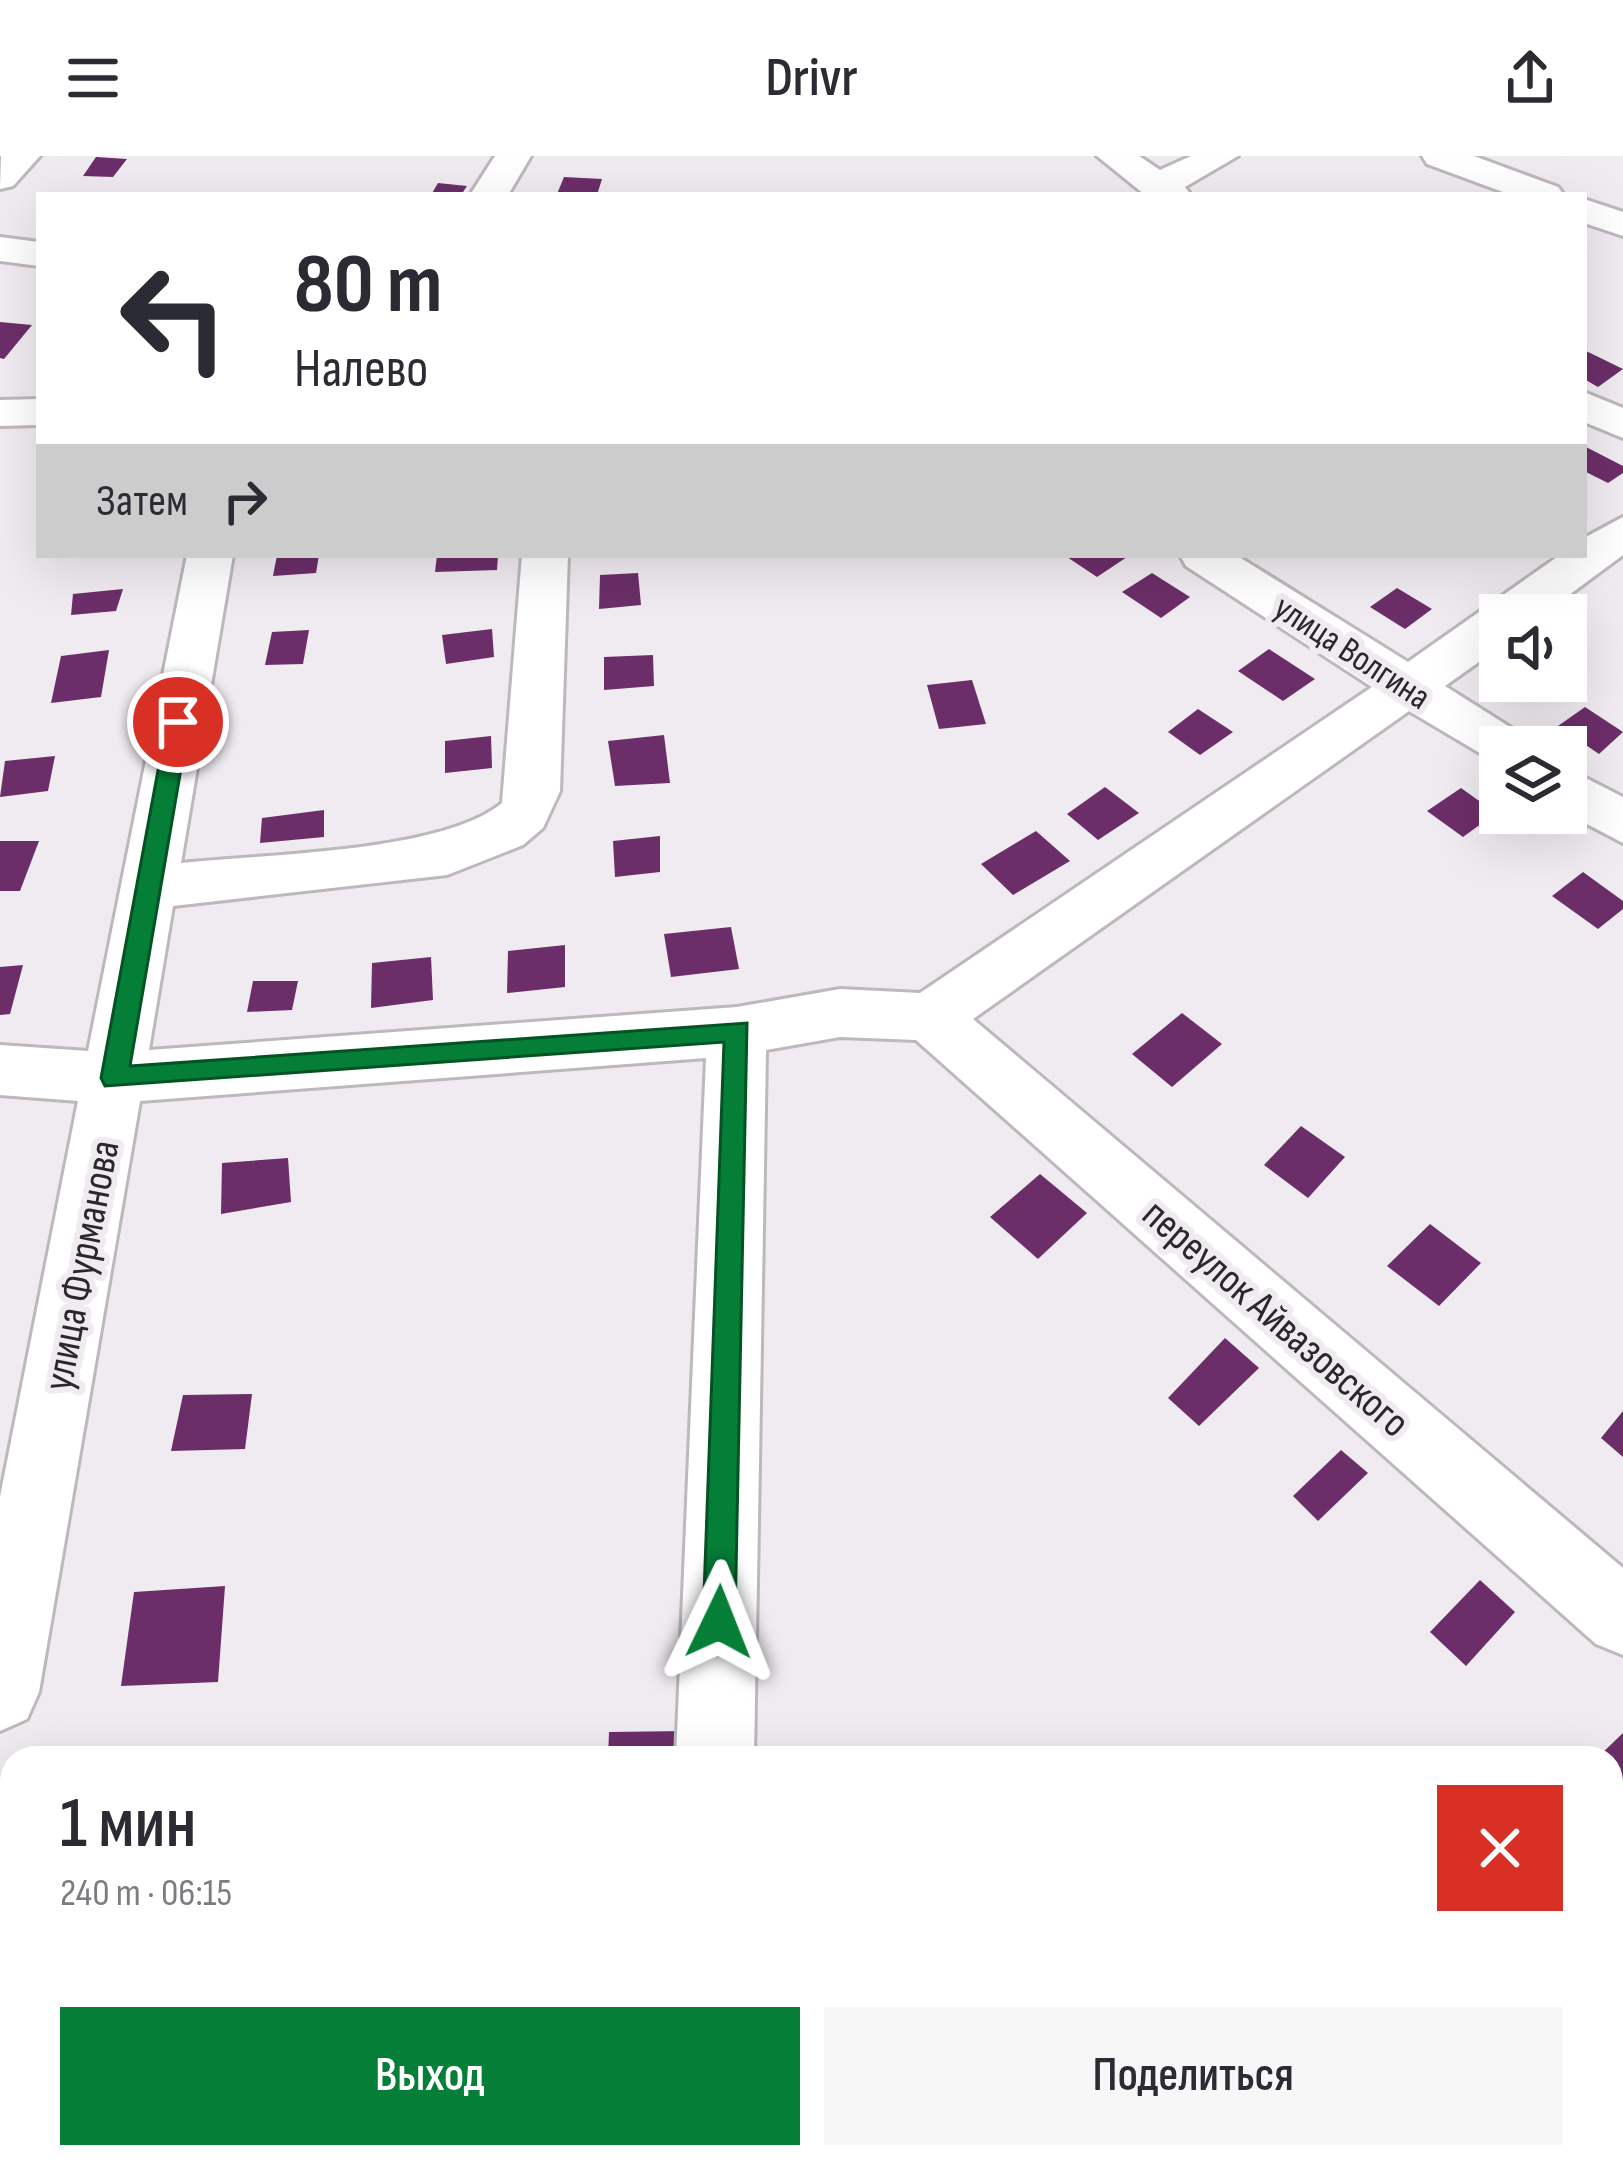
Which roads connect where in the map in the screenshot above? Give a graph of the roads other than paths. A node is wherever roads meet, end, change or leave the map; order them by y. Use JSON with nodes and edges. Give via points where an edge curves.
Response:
{"nodes":[{"id":1,"x":22,"y":156,"type":"edge"},
{"id":2,"x":513,"y":156,"type":"edge"},
{"id":3,"x":1115,"y":156,"type":"edge"},
{"id":4,"x":1220,"y":156,"type":"edge"},
{"id":5,"x":1440,"y":156,"type":"edge"},
{"id":6,"x":0,"y":178,"type":"edge"},
{"id":7,"x":1165,"y":190,"type":"edge"},
{"id":8,"x":491,"y":192,"type":"edge"},
{"id":9,"x":1537,"y":192,"type":"edge"},
{"id":10,"x":1587,"y":211,"type":"edge"},
{"id":11,"x":1623,"y":226,"type":"edge"},
{"id":12,"x":0,"y":249,"type":"edge"},
{"id":13,"x":36,"y":254,"type":"edge"},
{"id":14,"x":1587,"y":407,"type":"edge"},
{"id":15,"x":36,"y":412,"type":"edge"},
{"id":16,"x":0,"y":413,"type":"edge"},
{"id":17,"x":1623,"y":425,"type":"edge"},
{"id":18,"x":1623,"y":532,"type":"edge"},
{"id":19,"x":209,"y":558,"type":"edge"},
{"id":20,"x":545,"y":558,"type":"edge"},
{"id":21,"x":1208,"y":558,"type":"edge"},
{"id":22,"x":1539,"y":594,"type":"edge"},
{"id":23,"x":1479,"y":638,"type":"edge"},
{"id":24,"x":1411,"y":688,"type":"junction"},
{"id":25,"x":1479,"y":732,"type":"edge"},
{"id":26,"x":1587,"y":800,"type":"edge"},
{"id":27,"x":1623,"y":823,"type":"edge"},
{"id":28,"x":145,"y":888,"type":"junction"},
{"id":29,"x":930,"y":1017,"type":"junction"},
{"id":30,"x":737,"y":1031,"type":"junction"},
{"id":31,"x":0,"y":1070,"type":"edge"},
{"id":32,"x":114,"y":1078,"type":"junction"},
{"id":33,"x":1623,"y":1617,"type":"edge"},
{"id":34,"x":0,"y":1692,"type":"edge"},
{"id":35,"x":715,"y":1746,"type":"edge"}],
"edges":[{"from":1,"to":6,"type":"street"},
{"from":2,"to":8,"type":"street"},
{"from":3,"to":7,"type":"street"},
{"from":4,"to":7,"type":"street"},
{"from":5,"to":9,"type":"street"},
{"from":10,"to":11,"type":"street"},
{"from":12,"to":13,"type":"street"},
{"from":14,"to":17,"type":"street"},
{"from":15,"to":16,"type":"street"},
{"from":18,"to":22,"type":"street"},
{"from":19,"to":28,"type":"street","name":"улица Фурманова"},
{"from":20,"to":28,"type":"street","via":[[533,791],[524,814],[504,831],[447,854]]},
{"from":21,"to":24,"type":"street","name":"улица Волгина"},
{"from":23,"to":24,"type":"street"},
{"from":24,"to":25,"type":"street","name":"улица Волгина"},
{"from":24,"to":29,"type":"street"},
{"from":26,"to":27,"type":"street"},
{"from":28,"to":32,"type":"street","name":"улица Фурманова"},
{"from":29,"to":30,"type":"street","via":[[840,1013]]},
{"from":29,"to":33,"type":"street","name":"переулок Айвазовского"},
{"from":30,"to":32,"type":"street"},
{"from":30,"to":35,"type":"street"},
{"from":31,"to":32,"type":"street"},
{"from":32,"to":34,"type":"street","name":"улица Фурманова"}]}
